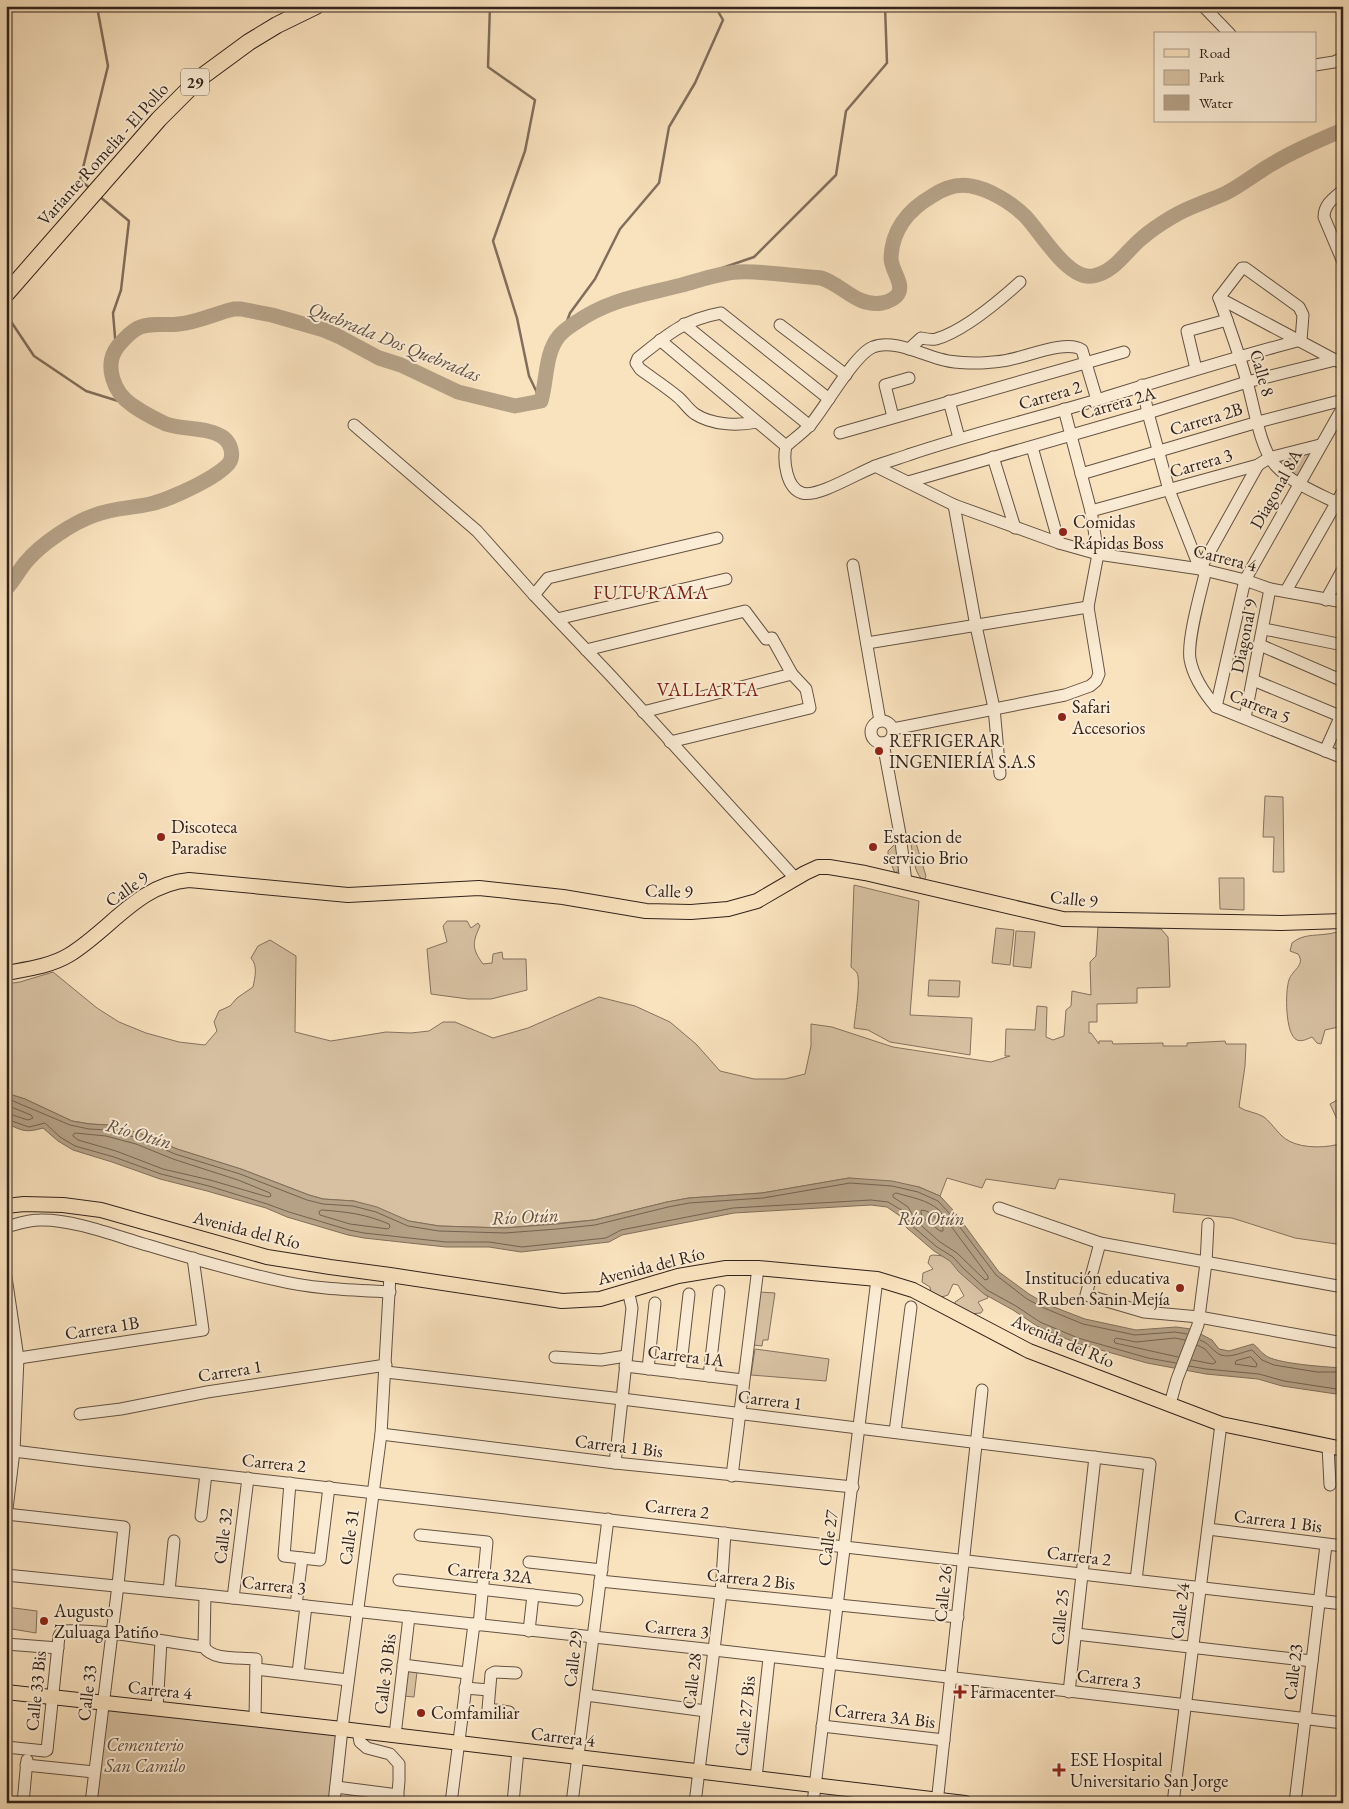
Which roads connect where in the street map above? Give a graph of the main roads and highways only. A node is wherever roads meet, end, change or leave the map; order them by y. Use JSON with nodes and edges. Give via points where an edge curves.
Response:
{"nodes":[{"id":1,"x":316,"y":6,"type":"edge"},
{"id":2,"x":8,"y":292,"type":"edge"},
{"id":3,"x":1343,"y":921,"type":"edge"},
{"id":4,"x":6,"y":974,"type":"edge"},
{"id":5,"x":6,"y":1206,"type":"edge"},
{"id":6,"x":1343,"y":1449,"type":"edge"},
{"id":7,"x":6,"y":1692,"type":"edge"},
{"id":8,"x":938,"y":1801,"type":"edge"},
{"id":9,"x":966,"y":1803,"type":"edge"}],
"edges":[{"from":1,"to":2,"type":"highway","name":"Variante Romelia - El Pollo","number":"29","via":[[277,25],[200,78],[159,118]]},
{"from":3,"to":4,"type":"main road","name":"Calle 9","via":[[1063,919],[829,867],[812,869],[757,901],[691,912],[646,911],[479,888],[348,896],[177,881],[153,890],[68,955]]},
{"from":5,"to":6,"type":"main road","name":"Avenida del Río","via":[[63,1205],[101,1210],[267,1257],[562,1301],[600,1299],[700,1271],[726,1268],[877,1279],[913,1290],[1029,1351],[1221,1424]]},
{"from":7,"to":8,"type":"main road","name":"Carrera 4"},
{"from":8,"to":9,"type":"main road","name":"Carrera 4"}]}
